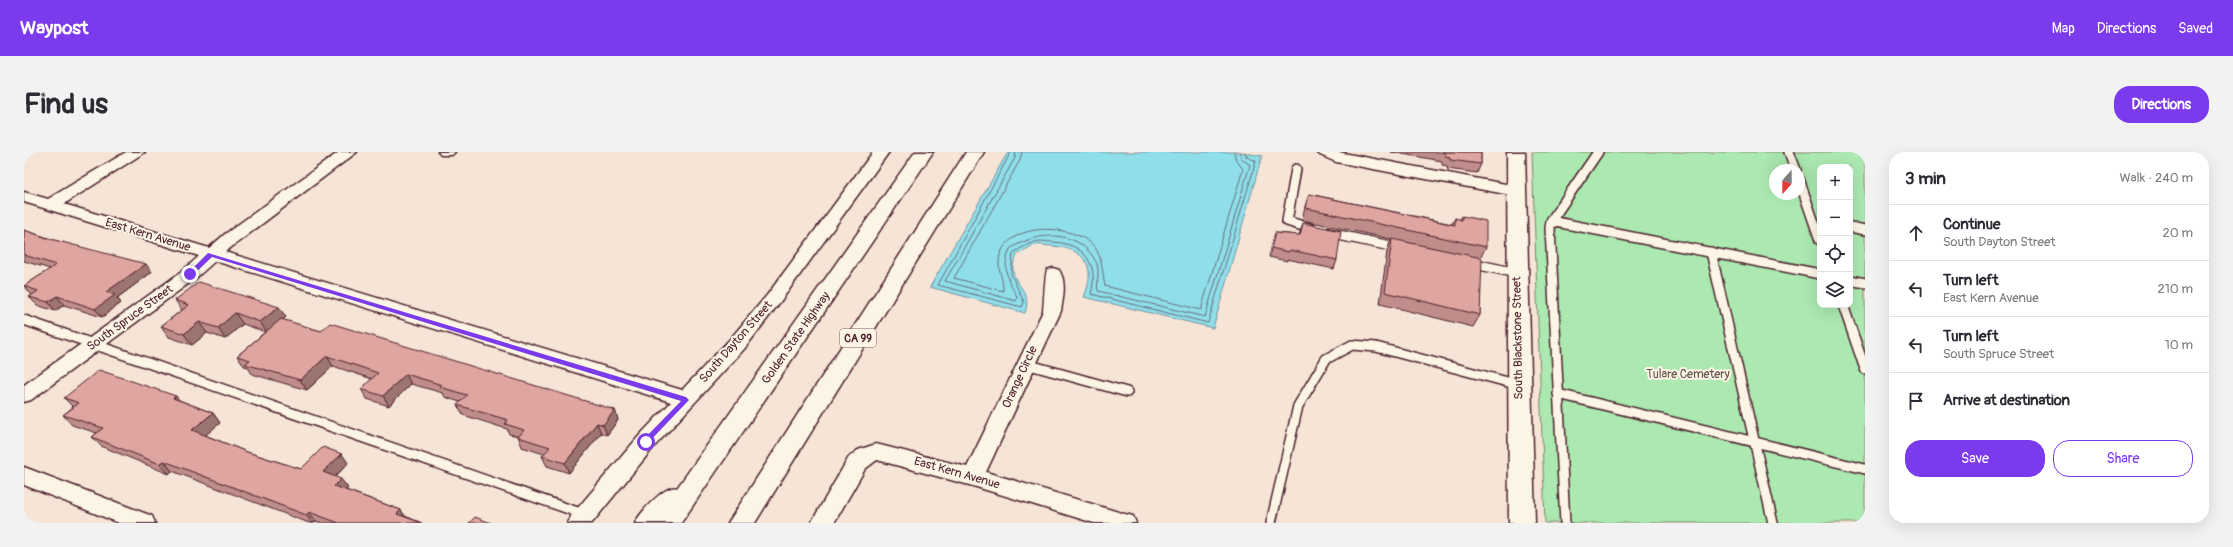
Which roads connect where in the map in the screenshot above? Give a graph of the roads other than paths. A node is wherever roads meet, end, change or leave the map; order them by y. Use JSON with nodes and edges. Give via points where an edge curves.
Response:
{"nodes":[{"id":1,"x":137,"y":152,"type":"edge"},
{"id":2,"x":349,"y":152,"type":"edge"},
{"id":3,"x":881,"y":152,"type":"edge"},
{"id":4,"x":924,"y":152,"type":"edge"},
{"id":5,"x":975,"y":152,"type":"edge"},
{"id":6,"x":1325,"y":152,"type":"edge"},
{"id":7,"x":1516,"y":152,"type":"edge"},
{"id":8,"x":1598,"y":152,"type":"edge"},
{"id":9,"x":1790,"y":152,"type":"edge"},
{"id":10,"x":1794,"y":164,"type":"edge"},
{"id":11,"x":1296,"y":169,"type":"dead end"},
{"id":12,"x":1516,"y":191,"type":"junction"},
{"id":13,"x":1805,"y":193,"type":"edge"},
{"id":14,"x":24,"y":197,"type":"edge"},
{"id":15,"x":50,"y":205,"type":"junction"},
{"id":16,"x":1551,"y":220,"type":"junction"},
{"id":17,"x":1817,"y":221,"type":"edge"},
{"id":18,"x":1853,"y":228,"type":"edge"},
{"id":19,"x":1865,"y":230,"type":"edge"},
{"id":20,"x":1410,"y":250,"type":"edge"},
{"id":21,"x":1710,"y":252,"type":"junction"},
{"id":22,"x":210,"y":255,"type":"junction"},
{"id":23,"x":1464,"y":262,"type":"edge"},
{"id":24,"x":1517,"y":273,"type":"junction"},
{"id":25,"x":1817,"y":273,"type":"edge"},
{"id":26,"x":1053,"y":274,"type":"dead end"},
{"id":27,"x":1853,"y":281,"type":"edge"},
{"id":28,"x":1865,"y":283,"type":"edge"},
{"id":29,"x":1844,"y":308,"type":"edge"},
{"id":30,"x":24,"y":320,"type":"edge"},
{"id":31,"x":94,"y":344,"type":"junction"},
{"id":32,"x":1026,"y":364,"type":"junction"},
{"id":33,"x":1865,"y":369,"type":"edge"},
{"id":34,"x":1520,"y":385,"type":"junction"},
{"id":35,"x":1127,"y":392,"type":"dead end"},
{"id":36,"x":24,"y":394,"type":"edge"},
{"id":37,"x":1558,"y":394,"type":"junction"},
{"id":38,"x":686,"y":400,"type":"junction"},
{"id":39,"x":1754,"y":442,"type":"junction"},
{"id":40,"x":709,"y":463,"type":"junction"},
{"id":41,"x":1865,"y":469,"type":"edge"},
{"id":42,"x":24,"y":476,"type":"edge"},
{"id":43,"x":973,"y":477,"type":"junction"},
{"id":44,"x":583,"y":519,"type":"edge"},
{"id":45,"x":144,"y":523,"type":"edge"},
{"id":46,"x":648,"y":523,"type":"edge"},
{"id":47,"x":667,"y":523,"type":"edge"},
{"id":48,"x":741,"y":523,"type":"edge"},
{"id":49,"x":822,"y":523,"type":"edge"},
{"id":50,"x":1125,"y":523,"type":"edge"},
{"id":51,"x":1271,"y":523,"type":"edge"},
{"id":52,"x":1522,"y":523,"type":"edge"},
{"id":53,"x":1565,"y":523,"type":"edge"},
{"id":54,"x":1773,"y":523,"type":"edge"}],
"edges":[{"from":1,"to":15,"type":"street"},
{"from":2,"to":22,"type":"street","name":"South Spruce Street"},
{"from":3,"to":38,"type":"street","name":"South Dayton Street","via":[[770,304]]},
{"from":4,"to":40,"type":"main road","name":"Golden State Highway"},
{"from":5,"to":48,"type":"main road","number":"CA 99"},
{"from":6,"to":12,"type":"street","via":[[1336,157]]},
{"from":7,"to":12,"type":"main road","name":"South Blackstone Street"},
{"from":8,"to":16,"type":"lane"},
{"from":9,"to":10,"type":"lane"},
{"from":11,"to":20,"type":"lane","via":[[1287,221],[1318,231]]},
{"from":12,"to":24,"type":"main road","name":"South Blackstone Street"},
{"from":13,"to":17,"type":"lane"},
{"from":14,"to":15,"type":"street","name":"East Kern Avenue"},
{"from":15,"to":22,"type":"street","name":"East Kern Avenue"},
{"from":16,"to":21,"type":"lane"},
{"from":16,"to":37,"type":"lane"},
{"from":18,"to":19,"type":"lane"},
{"from":21,"to":25,"type":"lane"},
{"from":21,"to":39,"type":"lane"},
{"from":22,"to":31,"type":"street","name":"South Spruce Street","via":[[190,274]]},
{"from":22,"to":38,"type":"street","name":"East Kern Avenue"},
{"from":23,"to":24,"type":"lane"},
{"from":24,"to":34,"type":"main road","name":"South Blackstone Street"},
{"from":26,"to":32,"type":"street","name":"Orange Circle","via":[[1056,288],[1052,311]]},
{"from":27,"to":28,"type":"lane"},
{"from":29,"to":33,"type":"lane"},
{"from":30,"to":31,"type":"lane"},
{"from":31,"to":36,"type":"street","name":"South Spruce Street"},
{"from":31,"to":44,"type":"lane"},
{"from":32,"to":35,"type":"lane"},
{"from":32,"to":43,"type":"street","name":"Orange Circle"},
{"from":34,"to":51,"type":"lane","via":[[1376,348],[1352,345],[1326,359],[1298,406]]},
{"from":34,"to":52,"type":"main road","name":"South Blackstone Street"},
{"from":37,"to":39,"type":"lane"},
{"from":37,"to":53,"type":"lane"},
{"from":38,"to":44,"type":"street","name":"South Dayton Street","via":[[646,442]]},
{"from":39,"to":41,"type":"lane"},
{"from":39,"to":54,"type":"lane"},
{"from":40,"to":46,"type":"main road"},
{"from":40,"to":47,"type":"main road","name":"Golden State Highway"},
{"from":42,"to":45,"type":"street"},
{"from":43,"to":49,"type":"street","name":"East Kern Avenue","via":[[876,452],[865,456],[853,468]]},
{"from":43,"to":50,"type":"street","name":"East Kern Avenue"}]}
